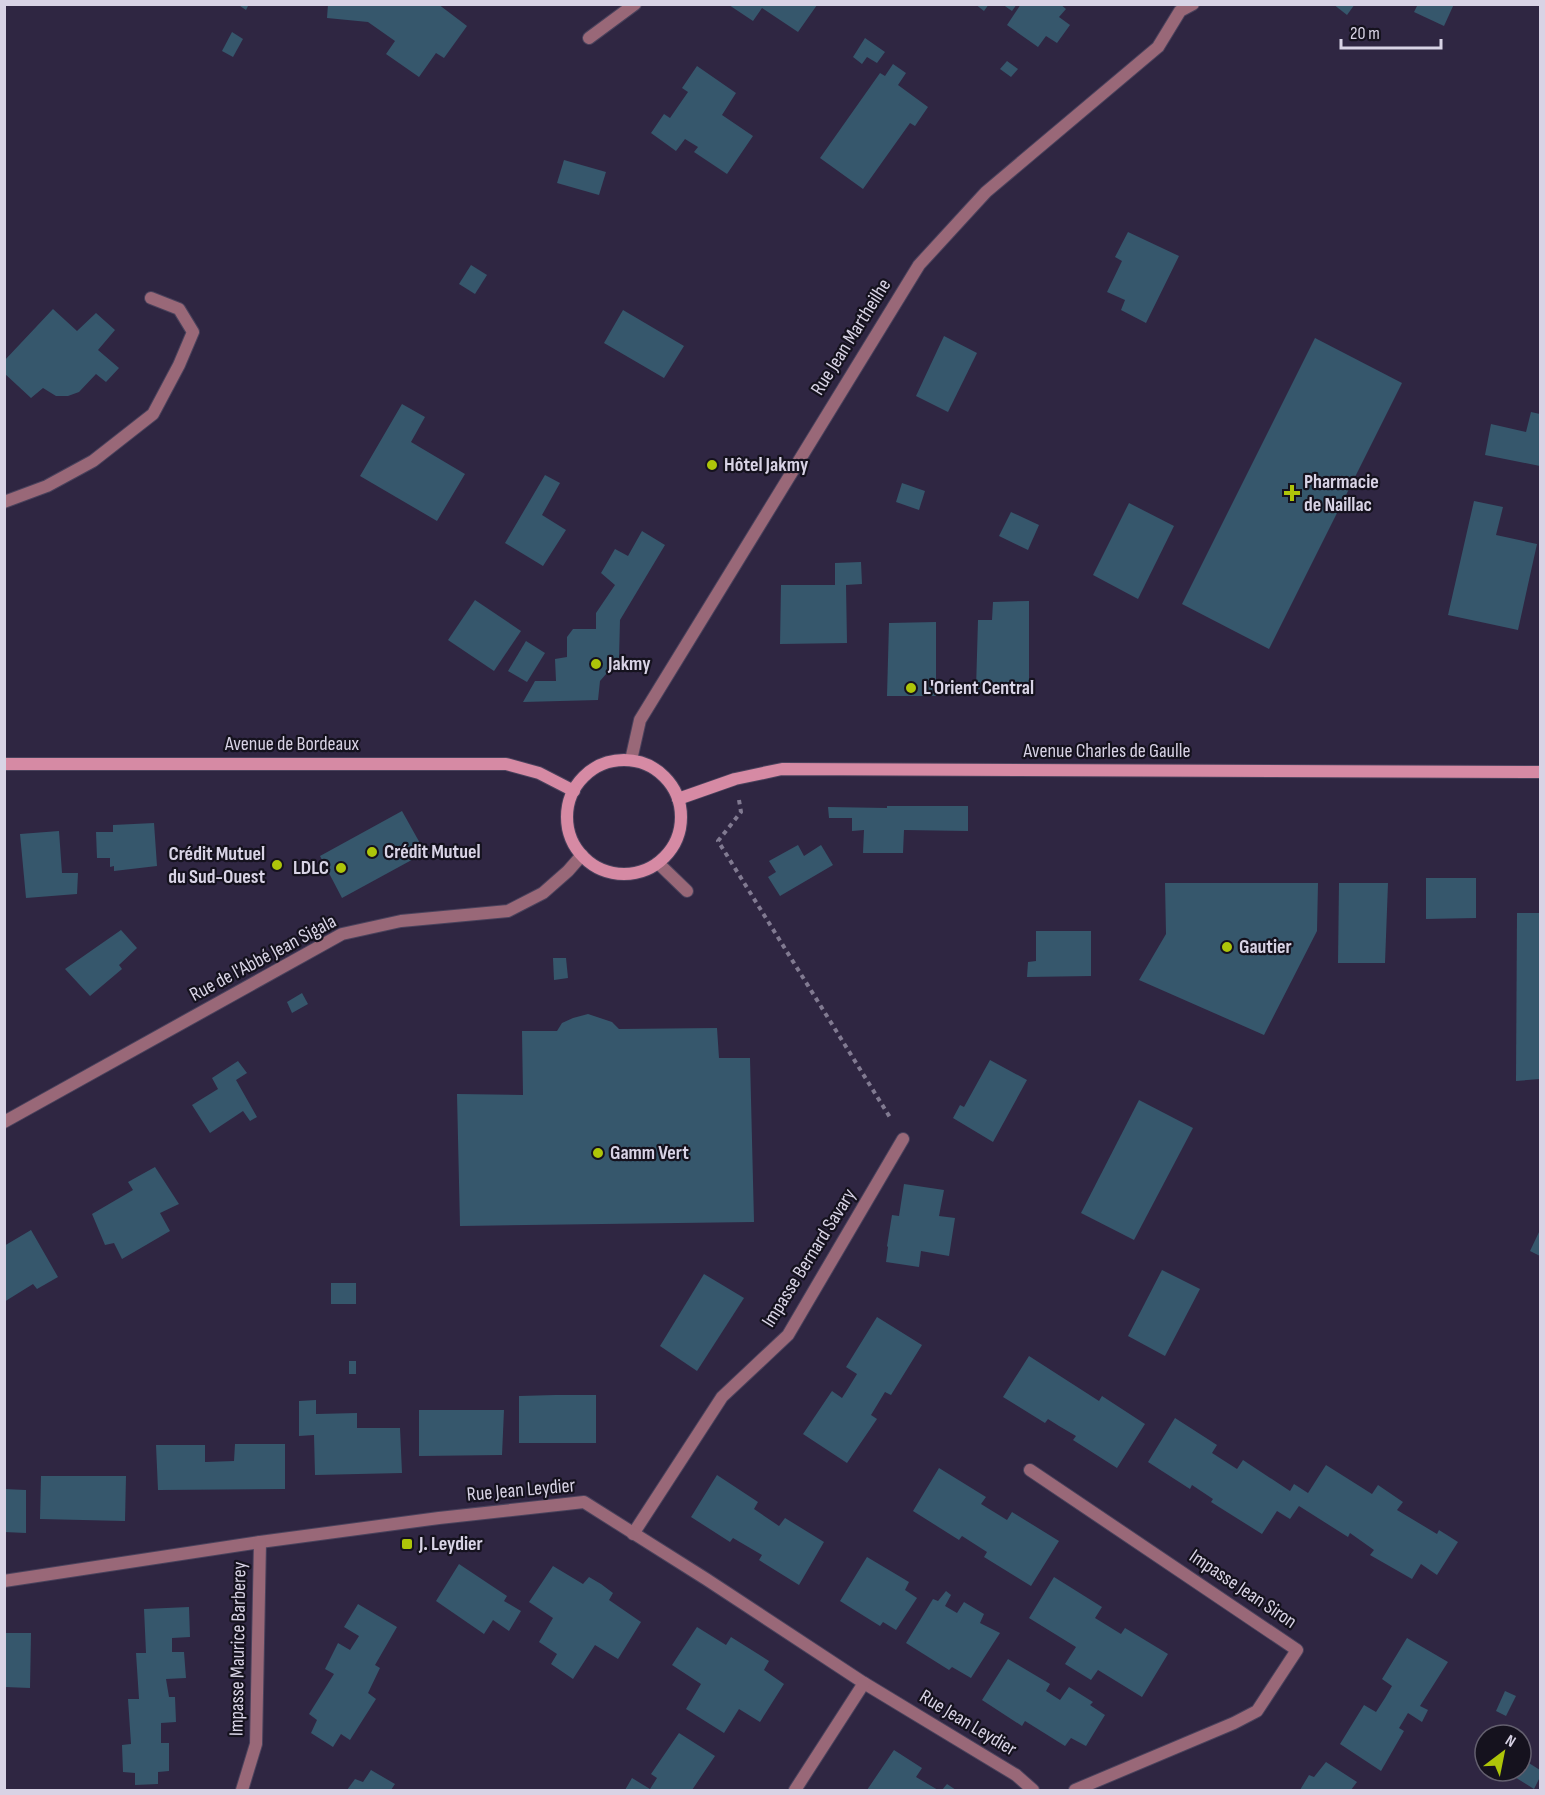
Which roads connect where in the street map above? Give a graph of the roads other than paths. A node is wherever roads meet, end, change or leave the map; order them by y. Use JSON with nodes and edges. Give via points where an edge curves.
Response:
{"nodes":[{"id":1,"x":636,"y":4,"type":"edge"},
{"id":2,"x":1193,"y":4,"type":"edge"},
{"id":3,"x":1179,"y":8,"type":"edge"},
{"id":4,"x":589,"y":38,"type":"dead end"},
{"id":5,"x":151,"y":298,"type":"dead end"},
{"id":6,"x":4,"y":502,"type":"edge"},
{"id":7,"x":631,"y":760,"type":"junction"},
{"id":8,"x":4,"y":764,"type":"edge"},
{"id":9,"x":1540,"y":772,"type":"edge"},
{"id":10,"x":574,"y":791,"type":"junction"},
{"id":11,"x":678,"y":799,"type":"junction"},
{"id":12,"x":582,"y":855,"type":"junction"},
{"id":13,"x":658,"y":863,"type":"junction"},
{"id":14,"x":687,"y":891,"type":"dead end"},
{"id":15,"x":4,"y":1122,"type":"edge"},
{"id":16,"x":903,"y":1139,"type":"road end"},
{"id":17,"x":1030,"y":1470,"type":"dead end"},
{"id":18,"x":633,"y":1534,"type":"junction"},
{"id":19,"x":260,"y":1542,"type":"junction"},
{"id":20,"x":4,"y":1581,"type":"edge"},
{"id":21,"x":864,"y":1683,"type":"junction"},
{"id":22,"x":242,"y":1791,"type":"edge"},
{"id":23,"x":795,"y":1791,"type":"edge"},
{"id":24,"x":1033,"y":1791,"type":"edge"},
{"id":25,"x":1076,"y":1791,"type":"edge"}],
"edges":[{"from":1,"to":4,"type":"street"},
{"from":2,"to":3,"type":"street","name":"Rue Jean Martheilhe"},
{"from":3,"to":7,"type":"street","name":"Rue Jean Martheilhe","via":[[1158,47],[986,192],[919,265],[640,720]]},
{"from":5,"to":6,"type":"street","via":[[180,309],[192,332],[153,414],[93,461],[47,486]]},
{"from":7,"to":10,"type":"main road","via":[[598,767]]},
{"from":7,"to":11,"type":"main road","via":[[660,773]]},
{"from":8,"to":10,"type":"main road","name":"Avenue de Bordeaux","via":[[506,764],[539,773]]},
{"from":9,"to":11,"type":"main road","name":"Avenue Charles de Gaulle","via":[[782,769],[735,779]]},
{"from":10,"to":12,"type":"main road","via":[[568,807],[568,824],[572,841]]},
{"from":11,"to":13,"type":"main road","via":[[679,834]]},
{"from":12,"to":13,"type":"main road","via":[[610,873],[643,871]]},
{"from":12,"to":15,"type":"street","name":"Rue de l'Abbé Jean Sigala","via":[[543,893],[508,911],[401,921],[342,934]]},
{"from":13,"to":14,"type":"street"},
{"from":16,"to":18,"type":"street","name":"Impasse Bernard Savary","via":[[788,1335],[722,1397]]},
{"from":17,"to":25,"type":"street","name":"Impasse Jean Siron","via":[[1298,1650],[1257,1711]]},
{"from":18,"to":19,"type":"street","name":"Rue Jean Leydier","via":[[584,1502]]},
{"from":18,"to":21,"type":"street","name":"Rue Jean Leydier"},
{"from":19,"to":20,"type":"street","name":"Rue Jean Leydier"},
{"from":19,"to":22,"type":"street","name":"Impasse Maurice Barberey","via":[[256,1744]]},
{"from":21,"to":23,"type":"street"},
{"from":21,"to":24,"type":"street","name":"Rue Jean Leydier","via":[[1016,1775]]}]}
